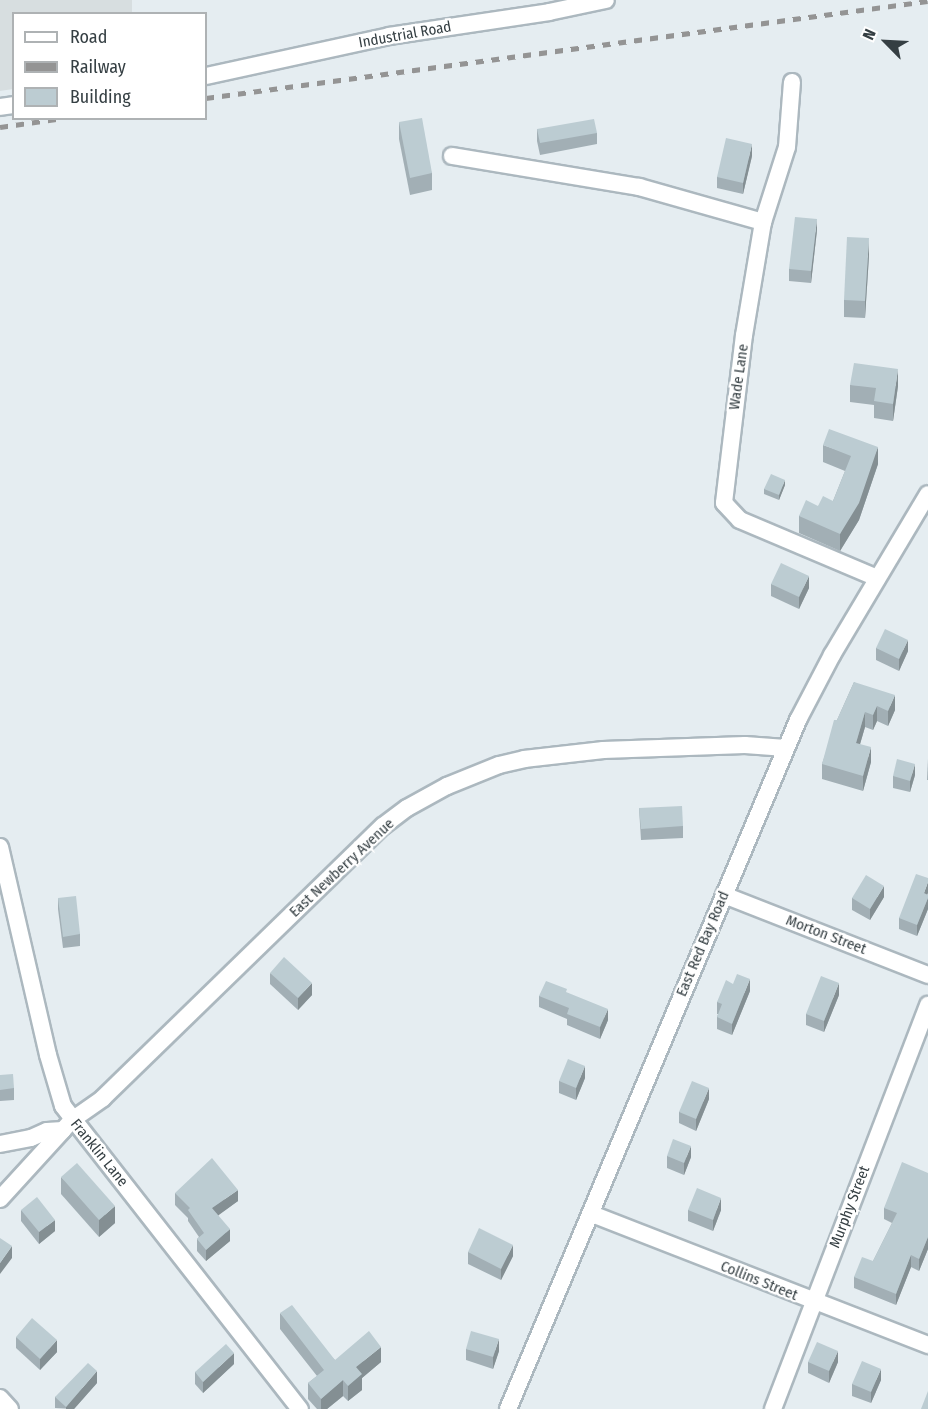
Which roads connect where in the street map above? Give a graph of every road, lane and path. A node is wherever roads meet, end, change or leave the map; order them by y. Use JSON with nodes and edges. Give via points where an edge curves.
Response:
{"nodes":[{"id":1,"x":606,"y":0,"type":"edge"},
{"id":2,"x":207,"y":76,"type":"edge"},
{"id":3,"x":792,"y":82,"type":"dead end"},
{"id":4,"x":452,"y":156,"type":"dead end"},
{"id":5,"x":763,"y":222,"type":"junction"},
{"id":6,"x":928,"y":494,"type":"edge"},
{"id":7,"x":878,"y":578,"type":"junction"},
{"id":8,"x":786,"y":748,"type":"junction"},
{"id":9,"x":0,"y":848,"type":"edge"},
{"id":10,"x":724,"y":895,"type":"junction"},
{"id":11,"x":928,"y":975,"type":"edge"},
{"id":12,"x":928,"y":1005,"type":"edge"},
{"id":13,"x":68,"y":1125,"type":"junction"},
{"id":14,"x":0,"y":1144,"type":"edge"},
{"id":15,"x":0,"y":1199,"type":"edge"},
{"id":16,"x":592,"y":1214,"type":"junction"},
{"id":17,"x":814,"y":1302,"type":"junction"},
{"id":18,"x":928,"y":1345,"type":"edge"},
{"id":19,"x":0,"y":1398,"type":"edge"},
{"id":20,"x":10,"y":1409,"type":"edge"},
{"id":21,"x":300,"y":1409,"type":"edge"},
{"id":22,"x":508,"y":1409,"type":"edge"},
{"id":23,"x":773,"y":1409,"type":"edge"}],
"edges":[{"from":1,"to":2,"type":"street","name":"Industrial Road","via":[[389,36]]},
{"from":3,"to":5,"type":"street","name":"Wade Lane","via":[[787,147]]},
{"from":4,"to":5,"type":"street","via":[[639,187]]},
{"from":5,"to":7,"type":"street","name":"Wade Lane","via":[[744,335],[724,503],[740,520]]},
{"from":6,"to":7,"type":"street","name":"East Red Bay Road"},
{"from":7,"to":8,"type":"street","name":"East Red Bay Road","via":[[817,682]]},
{"from":8,"to":10,"type":"street","name":"East Red Bay Road"},
{"from":8,"to":13,"type":"street","name":"East Newberry Avenue","via":[[746,745],[603,750],[524,759],[447,786],[383,826],[161,1044]]},
{"from":9,"to":13,"type":"street","name":"Franklin Lane"},
{"from":10,"to":11,"type":"street","name":"Morton Street"},
{"from":10,"to":16,"type":"street","name":"East Red Bay Road"},
{"from":12,"to":17,"type":"street","name":"Murphy Street"},
{"from":13,"to":14,"type":"street"},
{"from":13,"to":15,"type":"street","name":"East Newberry Avenue"},
{"from":13,"to":21,"type":"street","name":"Franklin Lane","via":[[200,1279]]},
{"from":16,"to":17,"type":"street","name":"Collins Street"},
{"from":16,"to":22,"type":"street","name":"East Red Bay Road"},
{"from":17,"to":18,"type":"street","name":"Collins Street"},
{"from":17,"to":23,"type":"street","name":"Murphy Street"},
{"from":19,"to":20,"type":"street"}]}
